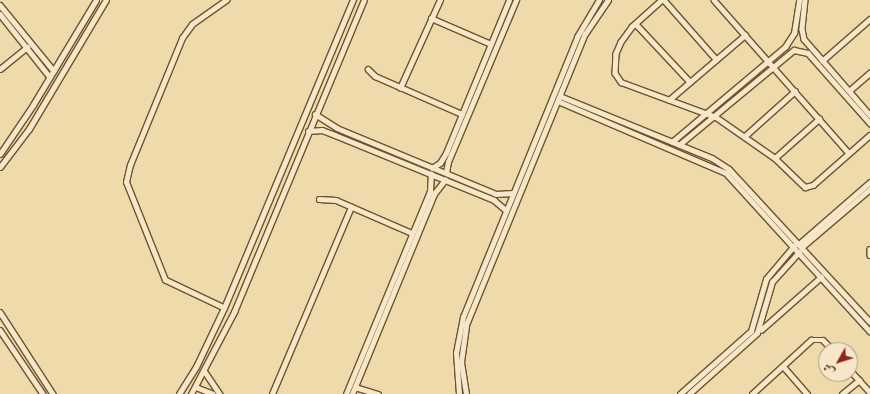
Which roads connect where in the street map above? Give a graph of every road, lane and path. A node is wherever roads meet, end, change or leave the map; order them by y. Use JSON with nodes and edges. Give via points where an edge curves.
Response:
{"nodes":[{"id":1,"x":96,"y":0,"type":"edge"},
{"id":2,"x":106,"y":0,"type":"edge"},
{"id":3,"x":226,"y":0,"type":"edge"},
{"id":4,"x":353,"y":0,"type":"edge"},
{"id":5,"x":364,"y":0,"type":"edge"},
{"id":6,"x":440,"y":0,"type":"edge"},
{"id":7,"x":509,"y":0,"type":"edge"},
{"id":8,"x":516,"y":0,"type":"edge"},
{"id":9,"x":599,"y":0,"type":"edge"},
{"id":10,"x":608,"y":0,"type":"edge"},
{"id":11,"x":663,"y":0,"type":"edge"},
{"id":12,"x":714,"y":0,"type":"edge"},
{"id":13,"x":799,"y":0,"type":"edge"},
{"id":14,"x":805,"y":0,"type":"edge"},
{"id":15,"x":1,"y":8,"type":"edge"},
{"id":16,"x":0,"y":14,"type":"edge"},
{"id":17,"x":431,"y":18,"type":"junction"},
{"id":18,"x":869,"y":21,"type":"edge"},
{"id":19,"x":636,"y":24,"type":"junction"},
{"id":20,"x":496,"y":32,"type":"junction"},
{"id":21,"x":501,"y":34,"type":"junction"},
{"id":22,"x":745,"y":35,"type":"junction"},
{"id":23,"x":577,"y":37,"type":"junction"},
{"id":24,"x":583,"y":40,"type":"junction"},
{"id":25,"x":491,"y":44,"type":"junction"},
{"id":26,"x":26,"y":47,"type":"junction"},
{"id":27,"x":716,"y":59,"type":"junction"},
{"id":28,"x":768,"y":61,"type":"junction"},
{"id":29,"x":822,"y":61,"type":"junction"},
{"id":30,"x":772,"y":66,"type":"junction"},
{"id":31,"x":0,"y":69,"type":"edge"},
{"id":32,"x":368,"y":69,"type":"dead end"},
{"id":33,"x":54,"y":71,"type":"junction"},
{"id":34,"x":870,"y":73,"type":"edge"},
{"id":35,"x":50,"y":77,"type":"junction"},
{"id":36,"x":319,"y":78,"type":"junction"},
{"id":37,"x":328,"y":82,"type":"junction"},
{"id":38,"x":690,"y":82,"type":"junction"},
{"id":39,"x":400,"y":88,"type":"junction"},
{"id":40,"x":795,"y":91,"type":"junction"},
{"id":41,"x":849,"y":91,"type":"junction"},
{"id":42,"x":559,"y":99,"type":"junction"},
{"id":43,"x":669,"y":100,"type":"junction"},
{"id":44,"x":315,"y":114,"type":"junction"},
{"id":45,"x":462,"y":114,"type":"junction"},
{"id":46,"x":707,"y":114,"type":"junction"},
{"id":47,"x":870,"y":115,"type":"edge"},
{"id":48,"x":713,"y":116,"type":"junction"},
{"id":49,"x":819,"y":119,"type":"junction"},
{"id":50,"x":870,"y":123,"type":"edge"},
{"id":51,"x":338,"y":128,"type":"junction"},
{"id":52,"x":308,"y":131,"type":"junction"},
{"id":53,"x":335,"y":134,"type":"junction"},
{"id":54,"x":870,"y":134,"type":"edge"},
{"id":55,"x":745,"y":136,"type":"junction"},
{"id":56,"x":672,"y":142,"type":"junction"},
{"id":57,"x":679,"y":145,"type":"junction"},
{"id":58,"x":849,"y":153,"type":"junction"},
{"id":59,"x":0,"y":154,"type":"edge"},
{"id":60,"x":448,"y":154,"type":"junction"},
{"id":61,"x":775,"y":158,"type":"junction"},
{"id":62,"x":0,"y":167,"type":"edge"},
{"id":63,"x":432,"y":168,"type":"junction"},
{"id":64,"x":431,"y":174,"type":"junction"},
{"id":65,"x":446,"y":174,"type":"junction"},
{"id":66,"x":445,"y":180,"type":"junction"},
{"id":67,"x":870,"y":182,"type":"edge"},
{"id":68,"x":870,"y":189,"type":"edge"},
{"id":69,"x":513,"y":193,"type":"junction"},
{"id":70,"x":496,"y":194,"type":"junction"},
{"id":71,"x":431,"y":195,"type":"junction"},
{"id":72,"x":319,"y":199,"type":"dead end"},
{"id":73,"x":494,"y":200,"type":"junction"},
{"id":74,"x":351,"y":206,"type":"junction"},
{"id":75,"x":506,"y":210,"type":"junction"},
{"id":76,"x":412,"y":233,"type":"junction"},
{"id":77,"x":794,"y":246,"type":"junction"},
{"id":78,"x":801,"y":246,"type":"junction"},
{"id":79,"x":870,"y":250,"type":"edge"},
{"id":80,"x":799,"y":252,"type":"junction"},
{"id":81,"x":870,"y":255,"type":"edge"},
{"id":82,"x":821,"y":277,"type":"junction"},
{"id":83,"x":236,"y":280,"type":"junction"},
{"id":84,"x":245,"y":284,"type":"junction"},
{"id":85,"x":473,"y":291,"type":"junction"},
{"id":86,"x":479,"y":293,"type":"junction"},
{"id":87,"x":224,"y":308,"type":"junction"},
{"id":88,"x":0,"y":312,"type":"edge"},
{"id":89,"x":870,"y":322,"type":"edge"},
{"id":90,"x":0,"y":330,"type":"edge"},
{"id":91,"x":870,"y":331,"type":"edge"},
{"id":92,"x":757,"y":333,"type":"junction"},
{"id":93,"x":15,"y":335,"type":"junction"},
{"id":94,"x":6,"y":339,"type":"junction"},
{"id":95,"x":826,"y":342,"type":"edge"},
{"id":96,"x":728,"y":352,"type":"junction"},
{"id":97,"x":27,"y":353,"type":"junction"},
{"id":98,"x":732,"y":356,"type":"junction"},
{"id":99,"x":19,"y":358,"type":"junction"},
{"id":100,"x":783,"y":366,"type":"junction"},
{"id":101,"x":205,"y":372,"type":"junction"},
{"id":102,"x":859,"y":380,"type":"joint"},
{"id":103,"x":196,"y":387,"type":"junction"},
{"id":104,"x":355,"y":387,"type":"junction"},
{"id":105,"x":695,"y":389,"type":"junction"},
{"id":106,"x":870,"y":392,"type":"edge"},
{"id":107,"x":43,"y":394,"type":"edge"},
{"id":108,"x":53,"y":394,"type":"edge"},
{"id":109,"x":179,"y":394,"type":"edge"},
{"id":110,"x":191,"y":394,"type":"edge"},
{"id":111,"x":213,"y":394,"type":"edge"},
{"id":112,"x":220,"y":394,"type":"edge"},
{"id":113,"x":272,"y":394,"type":"edge"},
{"id":114,"x":346,"y":394,"type":"edge"},
{"id":115,"x":352,"y":394,"type":"edge"},
{"id":116,"x":378,"y":394,"type":"edge"},
{"id":117,"x":459,"y":394,"type":"edge"},
{"id":118,"x":466,"y":394,"type":"edge"},
{"id":119,"x":680,"y":394,"type":"edge"},
{"id":120,"x":690,"y":394,"type":"edge"},
{"id":121,"x":700,"y":394,"type":"edge"},
{"id":122,"x":752,"y":394,"type":"edge"},
{"id":123,"x":807,"y":394,"type":"edge"},
{"id":124,"x":842,"y":394,"type":"edge"}],
"edges":[{"from":1,"to":33,"type":"street"},
{"from":2,"to":62,"type":"street","via":[[29,129]]},
{"from":3,"to":87,"type":"street","via":[[192,24],[182,38],[130,165],[126,182],[165,280]]},
{"from":4,"to":36,"type":"street"},
{"from":5,"to":37,"type":"street"},
{"from":6,"to":17,"type":"street"},
{"from":7,"to":20,"type":"street"},
{"from":8,"to":21,"type":"street"},
{"from":9,"to":23,"type":"street"},
{"from":10,"to":24,"type":"street"},
{"from":11,"to":19,"type":"street"},
{"from":11,"to":27,"type":"street"},
{"from":12,"to":22,"type":"street"},
{"from":13,"to":28,"type":"street","via":[[792,37]]},
{"from":14,"to":29,"type":"street","via":[[803,34]]},
{"from":15,"to":33,"type":"street"},
{"from":16,"to":26,"type":"street"},
{"from":17,"to":25,"type":"street"},
{"from":17,"to":39,"type":"street"},
{"from":18,"to":29,"type":"street"},
{"from":19,"to":38,"type":"street"},
{"from":19,"to":43,"type":"street","via":[[618,48],[617,77],[624,83]]},
{"from":20,"to":21,"type":"street"},
{"from":20,"to":25,"type":"street"},
{"from":21,"to":60,"type":"street"},
{"from":22,"to":27,"type":"street"},
{"from":22,"to":28,"type":"street"},
{"from":23,"to":24,"type":"street"},
{"from":23,"to":69,"type":"street"},
{"from":24,"to":42,"type":"street"},
{"from":25,"to":45,"type":"street"},
{"from":26,"to":31,"type":"street"},
{"from":26,"to":35,"type":"street"},
{"from":27,"to":38,"type":"street"},
{"from":28,"to":30,"type":"street"},
{"from":28,"to":46,"type":"street"},
{"from":29,"to":41,"type":"street"},
{"from":30,"to":40,"type":"street"},
{"from":30,"to":48,"type":"street"},
{"from":30,"to":50,"type":"street","via":[[789,51],[806,52]]},
{"from":32,"to":39,"type":"street","via":[[370,74]]},
{"from":33,"to":35,"type":"street"},
{"from":34,"to":41,"type":"street"},
{"from":35,"to":59,"type":"street"},
{"from":36,"to":37,"type":"street"},
{"from":36,"to":83,"type":"street"},
{"from":37,"to":44,"type":"street"},
{"from":38,"to":43,"type":"street"},
{"from":39,"to":45,"type":"street"},
{"from":40,"to":49,"type":"street"},
{"from":40,"to":55,"type":"street"},
{"from":41,"to":47,"type":"street"},
{"from":42,"to":56,"type":"street"},
{"from":42,"to":77,"type":"street","via":[[721,169]]},
{"from":42,"to":86,"type":"street"},
{"from":43,"to":46,"type":"street"},
{"from":44,"to":51,"type":"street"},
{"from":44,"to":52,"type":"street"},
{"from":45,"to":60,"type":"street"},
{"from":46,"to":48,"type":"street"},
{"from":46,"to":56,"type":"street"},
{"from":48,"to":55,"type":"street"},
{"from":48,"to":57,"type":"street"},
{"from":49,"to":58,"type":"street"},
{"from":49,"to":61,"type":"street"},
{"from":51,"to":53,"type":"street"},
{"from":51,"to":63,"type":"street"},
{"from":52,"to":53,"type":"street","via":[[322,130]]},
{"from":52,"to":84,"type":"street"},
{"from":53,"to":64,"type":"street"},
{"from":54,"to":58,"type":"street"},
{"from":55,"to":61,"type":"street"},
{"from":56,"to":57,"type":"street"},
{"from":57,"to":78,"type":"street","via":[[718,161],[735,173]]},
{"from":58,"to":61,"type":"street","via":[[809,187],[801,185]]},
{"from":60,"to":63,"type":"street"},
{"from":60,"to":65,"type":"street"},
{"from":63,"to":65,"type":"street"},
{"from":64,"to":66,"type":"street"},
{"from":64,"to":71,"type":"street"},
{"from":65,"to":70,"type":"street"},
{"from":66,"to":71,"type":"street"},
{"from":66,"to":73,"type":"street"},
{"from":67,"to":78,"type":"street"},
{"from":68,"to":78,"type":"street"},
{"from":69,"to":70,"type":"street"},
{"from":69,"to":75,"type":"street"},
{"from":70,"to":73,"type":"street"},
{"from":71,"to":76,"type":"street"},
{"from":71,"to":104,"type":"street"},
{"from":72,"to":74,"type":"street","via":[[332,199]]},
{"from":73,"to":75,"type":"street"},
{"from":74,"to":76,"type":"street"},
{"from":74,"to":113,"type":"street"},
{"from":75,"to":85,"type":"street"},
{"from":76,"to":114,"type":"street"},
{"from":77,"to":80,"type":"street"},
{"from":77,"to":96,"type":"street","via":[[766,279],[751,331]]},
{"from":78,"to":89,"type":"street"},
{"from":79,"to":81,"type":"street"},
{"from":80,"to":82,"type":"street"},
{"from":80,"to":92,"type":"street","via":[[772,282]]},
{"from":82,"to":91,"type":"street"},
{"from":82,"to":92,"type":"street"},
{"from":83,"to":84,"type":"street"},
{"from":83,"to":87,"type":"street"},
{"from":84,"to":101,"type":"street"},
{"from":85,"to":86,"type":"street"},
{"from":85,"to":117,"type":"street","via":[[456,344],[455,371]]},
{"from":86,"to":118,"type":"street","via":[[466,325],[462,347],[462,372]]},
{"from":87,"to":109,"type":"street","via":[[196,367]]},
{"from":88,"to":93,"type":"street"},
{"from":90,"to":94,"type":"street"},
{"from":92,"to":98,"type":"street"},
{"from":93,"to":94,"type":"street","via":[[13,340]]},
{"from":93,"to":97,"type":"street"},
{"from":94,"to":99,"type":"street"},
{"from":95,"to":100,"type":"street","via":[[813,339]]},
{"from":96,"to":98,"type":"street"},
{"from":96,"to":119,"type":"street"},
{"from":97,"to":99,"type":"street","via":[[22,353]]},
{"from":97,"to":108,"type":"street"},
{"from":98,"to":105,"type":"street"},
{"from":99,"to":107,"type":"street"},
{"from":100,"to":122,"type":"street"},
{"from":100,"to":123,"type":"street"},
{"from":101,"to":103,"type":"street"},
{"from":101,"to":112,"type":"street"},
{"from":102,"to":106,"type":"street"},
{"from":102,"to":124,"type":"street"},
{"from":103,"to":110,"type":"street"},
{"from":103,"to":111,"type":"street"},
{"from":104,"to":115,"type":"street"},
{"from":104,"to":116,"type":"street"},
{"from":105,"to":120,"type":"street"},
{"from":105,"to":121,"type":"street"}]}
